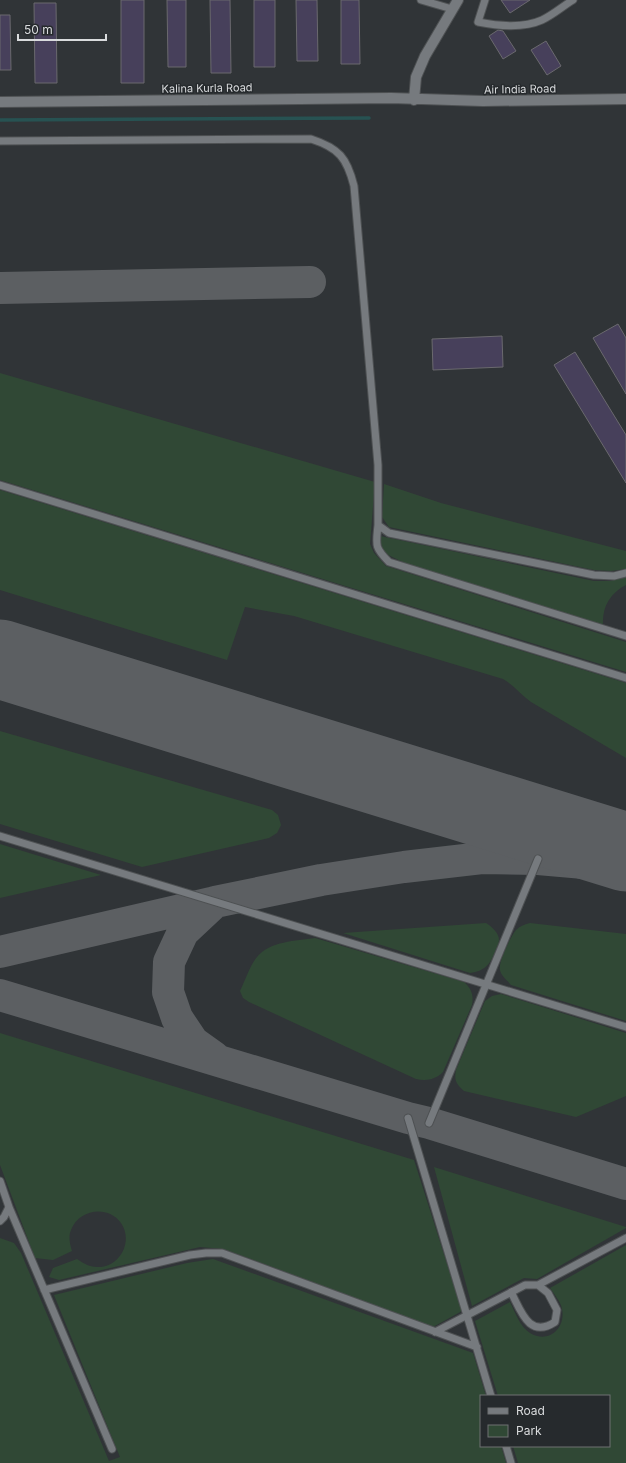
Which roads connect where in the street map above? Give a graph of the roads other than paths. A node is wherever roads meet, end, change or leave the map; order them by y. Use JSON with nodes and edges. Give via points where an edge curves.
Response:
{"nodes":[{"id":1,"x":421,"y":0,"type":"edge"},
{"id":2,"x":458,"y":0,"type":"edge"},
{"id":3,"x":485,"y":0,"type":"edge"},
{"id":4,"x":573,"y":0,"type":"edge"},
{"id":5,"x":452,"y":9,"type":"junction"},
{"id":6,"x":626,"y":99,"type":"edge"},
{"id":7,"x":414,"y":100,"type":"junction"},
{"id":8,"x":0,"y":102,"type":"edge"},
{"id":9,"x":0,"y":141,"type":"edge"},
{"id":10,"x":0,"y":485,"type":"edge"},
{"id":11,"x":378,"y":525,"type":"junction"},
{"id":12,"x":626,"y":573,"type":"edge"},
{"id":13,"x":626,"y":636,"type":"edge"},
{"id":14,"x":626,"y":678,"type":"edge"},
{"id":15,"x":0,"y":836,"type":"edge"},
{"id":16,"x":538,"y":859,"type":"dead end"},
{"id":17,"x":486,"y":984,"type":"junction"},
{"id":18,"x":626,"y":1027,"type":"edge"},
{"id":19,"x":408,"y":1118,"type":"dead end"},
{"id":20,"x":429,"y":1122,"type":"dead end"},
{"id":21,"x":0,"y":1181,"type":"edge"},
{"id":22,"x":9,"y":1207,"type":"junction"},
{"id":23,"x":0,"y":1221,"type":"edge"},
{"id":24,"x":626,"y":1238,"type":"edge"},
{"id":25,"x":538,"y":1285,"type":"junction"},
{"id":26,"x":44,"y":1290,"type":"junction"},
{"id":27,"x":511,"y":1292,"type":"junction"},
{"id":28,"x":467,"y":1315,"type":"junction"},
{"id":29,"x":435,"y":1332,"type":"junction"},
{"id":30,"x":477,"y":1347,"type":"junction"},
{"id":31,"x":491,"y":1395,"type":"edge"},
{"id":32,"x":506,"y":1447,"type":"edge"},
{"id":33,"x":112,"y":1450,"type":"dead end"},
{"id":34,"x":511,"y":1463,"type":"edge"}],
"edges":[{"from":1,"to":5,"type":"lane"},
{"from":2,"to":5,"type":"street"},
{"from":3,"to":4,"type":"lane","via":[[478,22],[518,26],[542,20]]},
{"from":5,"to":7,"type":"street","via":[[416,77]]},
{"from":6,"to":7,"type":"street","name":"Air India Road"},
{"from":7,"to":8,"type":"street","name":"Kalina Kurla Road","via":[[383,98]]},
{"from":9,"to":11,"type":"lane","via":[[311,139],[328,144],[341,155],[350,170],[354,186],[378,465]]},
{"from":10,"to":14,"type":"lane"},
{"from":11,"to":12,"type":"lane","via":[[389,533],[594,576]]},
{"from":11,"to":13,"type":"lane","via":[[376,544],[389,562]]},
{"from":15,"to":17,"type":"lane"},
{"from":16,"to":17,"type":"lane"},
{"from":17,"to":18,"type":"lane"},
{"from":17,"to":20,"type":"lane"},
{"from":19,"to":28,"type":"lane"},
{"from":21,"to":22,"type":"lane"},
{"from":22,"to":23,"type":"lane"},
{"from":22,"to":26,"type":"lane"},
{"from":24,"to":25,"type":"lane"},
{"from":25,"to":27,"type":"lane","via":[[526,1285]]},
{"from":25,"to":27,"type":"lane","via":[[548,1293],[557,1310],[555,1322],[547,1327],[538,1328],[527,1321]]},
{"from":26,"to":29,"type":"lane","via":[[190,1255],[222,1253]]},
{"from":26,"to":33,"type":"lane"},
{"from":27,"to":28,"type":"lane"},
{"from":28,"to":29,"type":"lane"},
{"from":28,"to":30,"type":"lane"},
{"from":29,"to":30,"type":"lane"},
{"from":30,"to":31,"type":"lane"},
{"from":32,"to":34,"type":"lane"}]}
